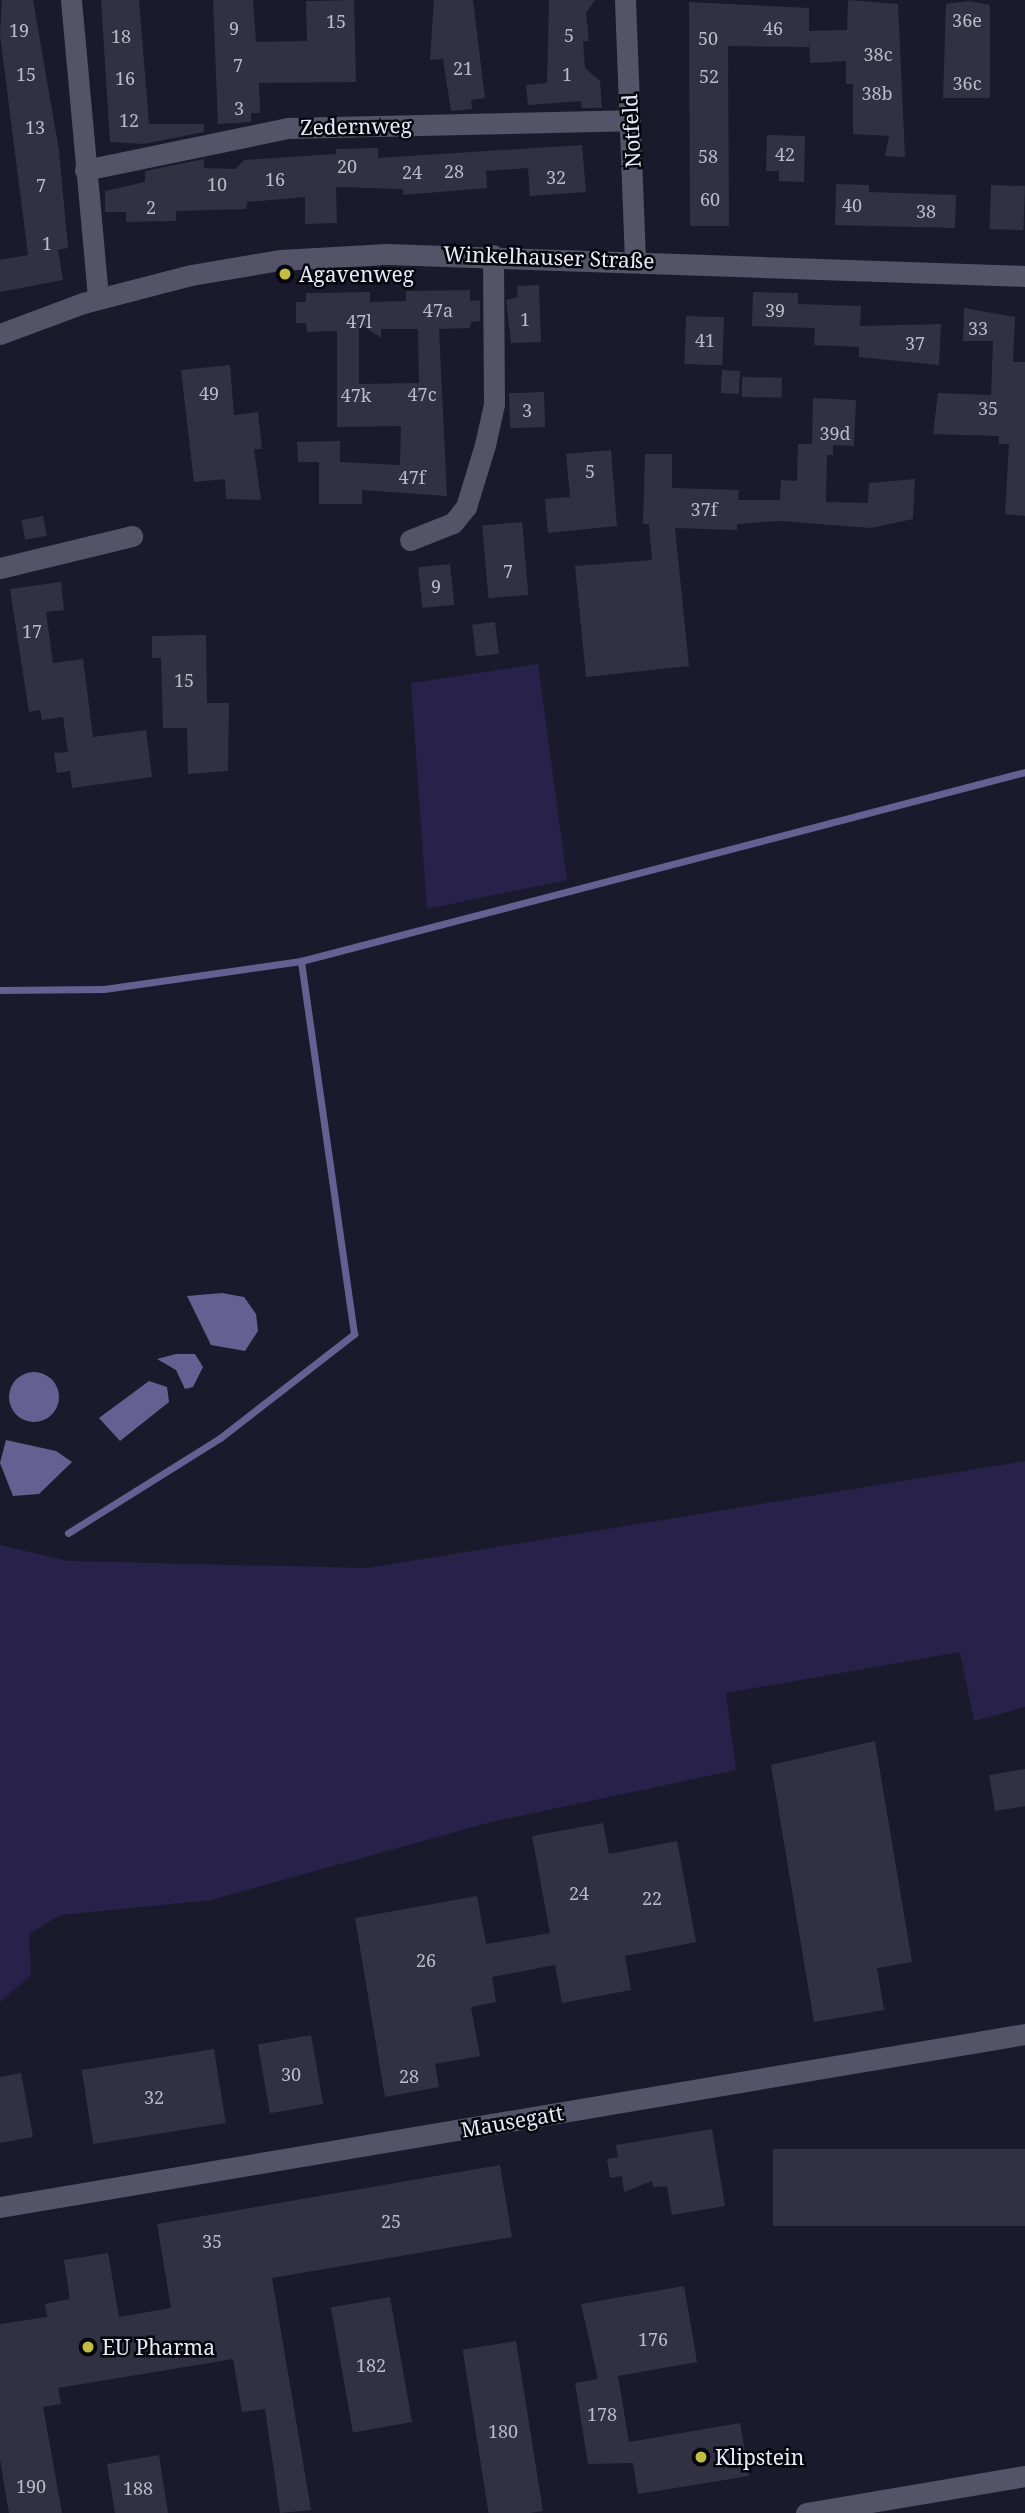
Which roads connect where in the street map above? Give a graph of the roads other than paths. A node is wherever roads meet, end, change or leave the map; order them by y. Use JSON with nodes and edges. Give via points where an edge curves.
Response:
{"nodes":[{"id":1,"x":71,"y":0,"type":"edge"},
{"id":2,"x":625,"y":0,"type":"edge"},
{"id":3,"x":630,"y":120,"type":"junction"},
{"id":4,"x":85,"y":170,"type":"junction"},
{"id":5,"x":493,"y":255,"type":"junction"},
{"id":6,"x":635,"y":261,"type":"junction"},
{"id":7,"x":1025,"y":276,"type":"edge"},
{"id":8,"x":98,"y":299,"type":"junction"},
{"id":9,"x":0,"y":334,"type":"edge"},
{"id":10,"x":132,"y":536,"type":"dead end"},
{"id":11,"x":410,"y":540,"type":"dead end"},
{"id":12,"x":0,"y":568,"type":"edge"},
{"id":13,"x":1025,"y":2034,"type":"edge"},
{"id":14,"x":0,"y":2207,"type":"edge"},
{"id":15,"x":1025,"y":2476,"type":"edge"},
{"id":16,"x":806,"y":2513,"type":"edge"}],
"edges":[{"from":1,"to":4,"type":"street"},
{"from":2,"to":3,"type":"street","name":"Notfeld"},
{"from":3,"to":4,"type":"street","name":"Zedernweg","via":[[288,128]]},
{"from":3,"to":6,"type":"street","name":"Notfeld"},
{"from":4,"to":8,"type":"street"},
{"from":5,"to":6,"type":"street","name":"Winkelhauser Straße"},
{"from":5,"to":8,"type":"street","name":"Winkelhauser Straße","via":[[281,260]]},
{"from":5,"to":11,"type":"street","via":[[494,404],[485,445],[466,508],[453,523]]},
{"from":6,"to":7,"type":"street","name":"Winkelhauser Straße"},
{"from":8,"to":9,"type":"street","name":"Winkelhauser Straße"},
{"from":10,"to":12,"type":"street"},
{"from":13,"to":14,"type":"street","name":"Mausegatt"},
{"from":15,"to":16,"type":"street"}]}
